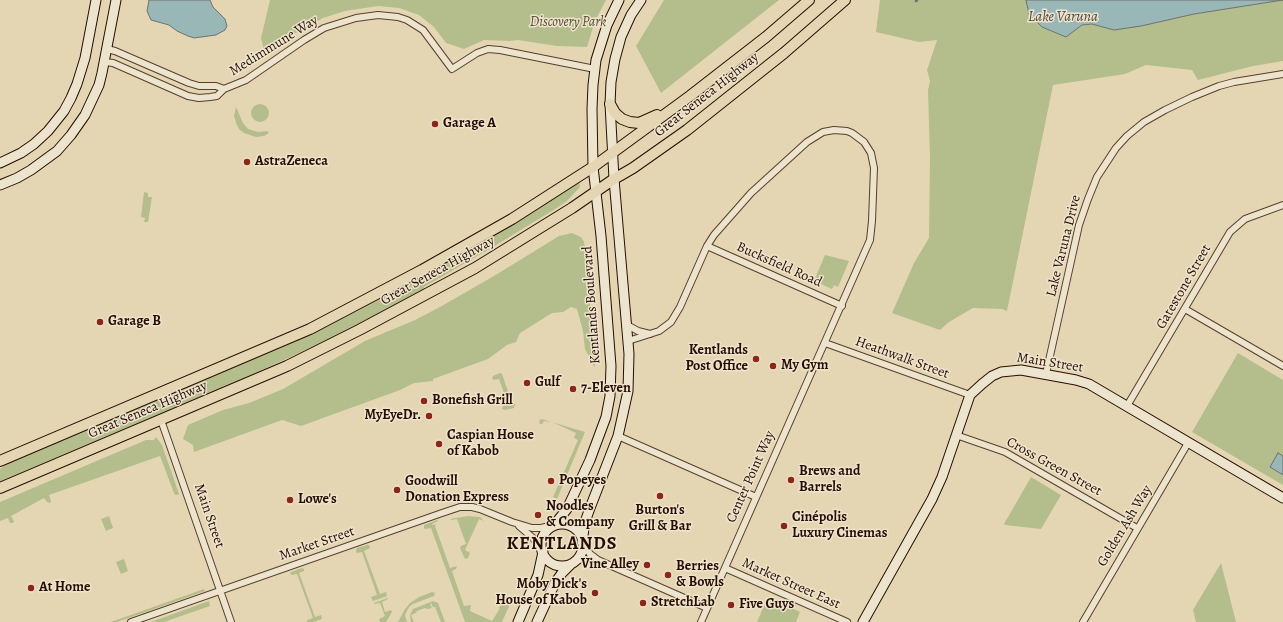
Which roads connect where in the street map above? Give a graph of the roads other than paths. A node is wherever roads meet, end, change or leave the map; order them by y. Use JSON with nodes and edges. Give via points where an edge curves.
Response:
{"nodes":[{"id":1,"x":96,"y":0,"type":"edge"},
{"id":2,"x":116,"y":0,"type":"edge"},
{"id":3,"x":619,"y":0,"type":"edge"},
{"id":4,"x":641,"y":0,"type":"edge"},
{"id":5,"x":809,"y":0,"type":"edge"},
{"id":6,"x":844,"y":0,"type":"edge"},
{"id":7,"x":107,"y":49,"type":"junction"},
{"id":8,"x":105,"y":62,"type":"junction"},
{"id":9,"x":595,"y":69,"type":"junction"},
{"id":10,"x":1283,"y":74,"type":"edge"},
{"id":11,"x":224,"y":89,"type":"junction"},
{"id":12,"x":690,"y":96,"type":"junction"},
{"id":13,"x":610,"y":104,"type":"junction"},
{"id":14,"x":613,"y":152,"type":"junction"},
{"id":15,"x":0,"y":163,"type":"edge"},
{"id":16,"x":593,"y":167,"type":"junction"},
{"id":17,"x":614,"y":179,"type":"junction"},
{"id":18,"x":0,"y":186,"type":"edge"},
{"id":19,"x":595,"y":191,"type":"junction"},
{"id":20,"x":1283,"y":205,"type":"edge"},
{"id":21,"x":707,"y":246,"type":"junction"},
{"id":22,"x":842,"y":306,"type":"junction"},
{"id":23,"x":1185,"y":309,"type":"junction"},
{"id":24,"x":627,"y":325,"type":"junction"},
{"id":25,"x":650,"y":334,"type":"junction"},
{"id":26,"x":628,"y":341,"type":"junction"},
{"id":27,"x":825,"y":343,"type":"junction"},
{"id":28,"x":1283,"y":366,"type":"edge"},
{"id":29,"x":1046,"y":374,"type":"junction"},
{"id":30,"x":970,"y":395,"type":"junction"},
{"id":31,"x":1127,"y":406,"type":"junction"},
{"id":32,"x":161,"y":420,"type":"junction"},
{"id":33,"x":956,"y":435,"type":"junction"},
{"id":34,"x":618,"y":436,"type":"junction"},
{"id":35,"x":1188,"y":443,"type":"junction"},
{"id":36,"x":0,"y":461,"type":"edge"},
{"id":37,"x":0,"y":488,"type":"edge"},
{"id":38,"x":756,"y":497,"type":"junction"},
{"id":39,"x":1283,"y":498,"type":"edge"},
{"id":40,"x":512,"y":522,"type":"junction"},
{"id":41,"x":554,"y":526,"type":"junction"},
{"id":42,"x":1137,"y":528,"type":"junction"},
{"id":43,"x":582,"y":542,"type":"junction"},
{"id":44,"x":543,"y":552,"type":"junction"},
{"id":45,"x":574,"y":561,"type":"junction"},
{"id":46,"x":605,"y":563,"type":"junction"},
{"id":47,"x":725,"y":568,"type":"junction"},
{"id":48,"x":220,"y":591,"type":"junction"},
{"id":49,"x":707,"y":608,"type":"junction"},
{"id":50,"x":131,"y":622,"type":"edge"},
{"id":51,"x":231,"y":622,"type":"edge"},
{"id":52,"x":518,"y":622,"type":"edge"},
{"id":53,"x":536,"y":622,"type":"edge"},
{"id":54,"x":701,"y":622,"type":"edge"},
{"id":55,"x":847,"y":622,"type":"edge"},
{"id":56,"x":863,"y":622,"type":"edge"},
{"id":57,"x":1083,"y":622,"type":"edge"}],
"edges":[{"from":1,"to":15,"type":"street","via":[[83,67],[64,111],[34,144]]},
{"from":2,"to":7,"type":"street"},
{"from":3,"to":9,"type":"street","name":"Kentlands Boulevard","via":[[606,25]]},
{"from":4,"to":13,"type":"street","via":[[621,37],[612,74]]},
{"from":5,"to":12,"type":"main road","name":"Great Seneca Highway"},
{"from":6,"to":17,"type":"main road","name":"Great Seneca Highway","via":[[784,53],[687,130]]},
{"from":7,"to":8,"type":"street"},
{"from":7,"to":11,"type":"street","name":"Medimmune Way","via":[[189,83]]},
{"from":8,"to":11,"type":"street","name":"Medimmune Way","via":[[113,63],[188,96],[217,96]]},
{"from":8,"to":18,"type":"street","via":[[94,97],[71,135],[44,161]]},
{"from":9,"to":11,"type":"street","name":"Medimmune Way","via":[[488,49],[476,53],[452,69],[423,30],[398,17],[378,15],[356,18],[324,28],[246,80]]},
{"from":9,"to":16,"type":"street","name":"Kentlands Boulevard","via":[[592,109]]},
{"from":10,"to":29,"type":"street","name":"Lake Varuna Drive","via":[[1219,86],[1186,100],[1144,122],[1116,148],[1097,177],[1079,225]]},
{"from":12,"to":13,"type":"main road","via":[[639,123],[622,119]]},
{"from":12,"to":14,"type":"main road","name":"Great Seneca Highway"},
{"from":13,"to":14,"type":"street"},
{"from":14,"to":16,"type":"main road","name":"Great Seneca Highway"},
{"from":14,"to":17,"type":"street"},
{"from":16,"to":19,"type":"street","name":"Kentlands Boulevard"},
{"from":16,"to":36,"type":"main road","name":"Great Seneca Highway","via":[[512,219],[310,329]]},
{"from":17,"to":19,"type":"main road","name":"Great Seneca Highway"},
{"from":17,"to":24,"type":"street"},
{"from":19,"to":32,"type":"main road","name":"Great Seneca Highway","via":[[475,268],[359,330],[287,366]]},
{"from":19,"to":41,"type":"street","name":"Kentlands Boulevard","via":[[609,333],[610,396],[606,417],[590,460],[567,509]]},
{"from":20,"to":23,"type":"street","name":"Gatestone Street","via":[[1245,219],[1233,229]]},
{"from":21,"to":22,"type":"street","name":"Bucksfield Road"},
{"from":21,"to":22,"type":"street","name":"Center Point Way","via":[[751,193],[813,138],[822,132],[834,130],[852,133],[864,142],[872,157],[872,232]]},
{"from":21,"to":25,"type":"street","name":"Center Point Way","via":[[675,315],[665,327]]},
{"from":22,"to":27,"type":"street","name":"Center Point Way"},
{"from":23,"to":28,"type":"street"},
{"from":23,"to":31,"type":"street","name":"Gatestone Street"},
{"from":24,"to":25,"type":"street"},
{"from":24,"to":26,"type":"street"},
{"from":25,"to":26,"type":"street","name":"Center Point Way"},
{"from":26,"to":34,"type":"street","via":[[628,391]]},
{"from":27,"to":30,"type":"street","name":"Heathwalk Street"},
{"from":27,"to":38,"type":"street","name":"Center Point Way"},
{"from":29,"to":30,"type":"street","name":"Main Street","via":[[1021,370],[1001,372],[992,376]]},
{"from":29,"to":31,"type":"street","name":"Main Street","via":[[1089,384]]},
{"from":30,"to":33,"type":"street","name":"Main Street"},
{"from":31,"to":35,"type":"street","name":"Main Street"},
{"from":32,"to":37,"type":"main road","name":"Great Seneca Highway"},
{"from":32,"to":48,"type":"street","name":"Main Street"},
{"from":33,"to":42,"type":"street","name":"Cross Green Street","via":[[1005,452]]},
{"from":33,"to":56,"type":"street","name":"Main Street","via":[[932,499]]},
{"from":34,"to":38,"type":"street"},
{"from":34,"to":43,"type":"street","via":[[585,522]]},
{"from":35,"to":39,"type":"street","name":"Main Street"},
{"from":35,"to":42,"type":"street","name":"Golden Ash Way"},
{"from":38,"to":47,"type":"street","name":"Center Point Way"},
{"from":40,"to":41,"type":"street","name":"Market Street","via":[[536,528]]},
{"from":40,"to":44,"type":"street","name":"Market Street","via":[[533,538]]},
{"from":40,"to":48,"type":"street","name":"Market Street","via":[[472,507],[452,509]]},
{"from":41,"to":43,"type":"street","via":[[572,526]]},
{"from":41,"to":44,"type":"street","via":[[543,536]]},
{"from":42,"to":57,"type":"street","name":"Golden Ash Way"},
{"from":43,"to":45,"type":"street","via":[[581,552]]},
{"from":43,"to":46,"type":"street","via":[[591,555]]},
{"from":44,"to":45,"type":"street","via":[[550,562],[557,565]]},
{"from":44,"to":52,"type":"street","via":[[538,575]]},
{"from":45,"to":46,"type":"street","via":[[589,559]]},
{"from":45,"to":53,"type":"street","via":[[557,580]]},
{"from":46,"to":49,"type":"street"},
{"from":47,"to":49,"type":"street","name":"Center Point Way"},
{"from":47,"to":55,"type":"street","name":"Market Street East"},
{"from":48,"to":50,"type":"street","name":"Market Street"},
{"from":48,"to":51,"type":"street","name":"Main Street"},
{"from":49,"to":54,"type":"street","name":"Center Point Way"}]}
